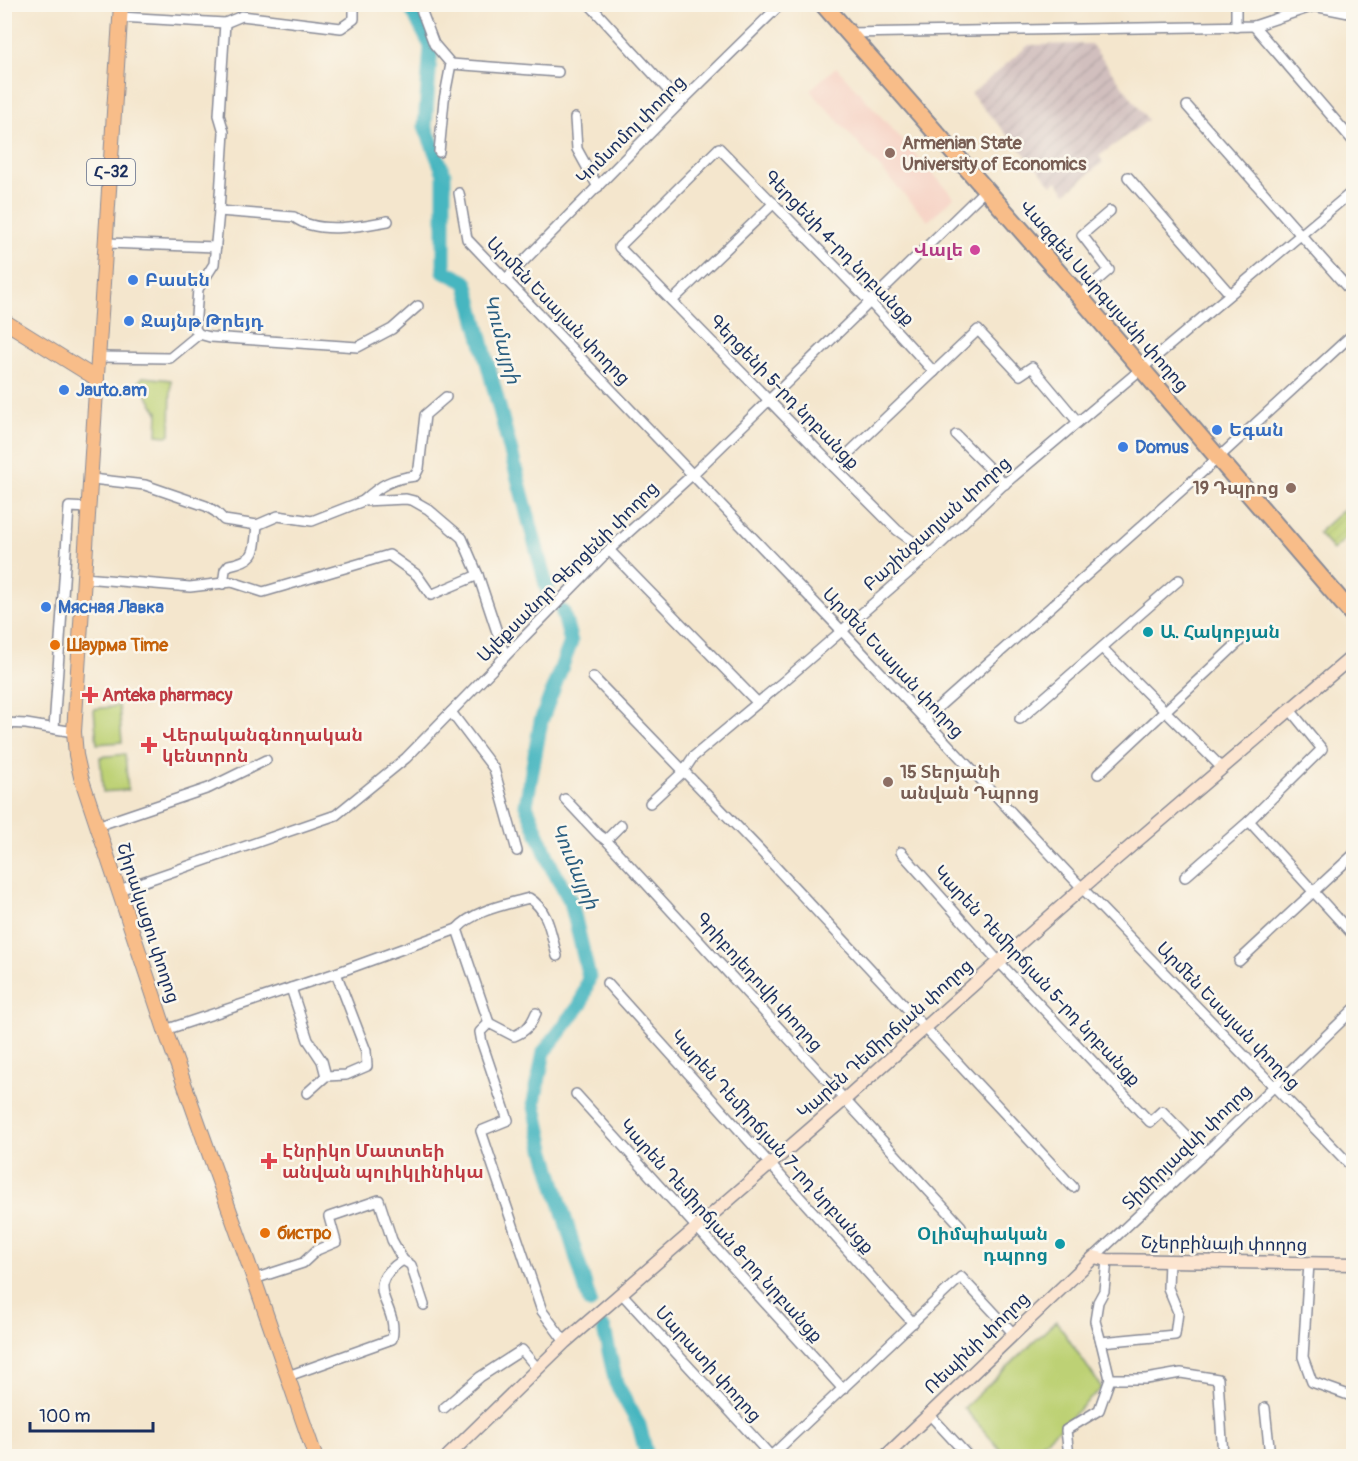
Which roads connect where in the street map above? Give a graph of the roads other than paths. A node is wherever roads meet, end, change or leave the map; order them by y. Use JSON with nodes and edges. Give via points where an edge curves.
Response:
{"nodes":[{"id":1,"x":354,"y":4,"type":"edge"},
{"id":2,"x":419,"y":4,"type":"edge"},
{"id":3,"x":589,"y":4,"type":"edge"},
{"id":4,"x":781,"y":4,"type":"edge"},
{"id":5,"x":823,"y":4,"type":"edge"},
{"id":6,"x":1236,"y":4,"type":"edge"},
{"id":7,"x":121,"y":11,"type":"edge"},
{"id":8,"x":1353,"y":14,"type":"edge"},
{"id":9,"x":225,"y":22,"type":"junction"},
{"id":10,"x":1254,"y":26,"type":"junction"},
{"id":11,"x":1236,"y":27,"type":"junction"},
{"id":12,"x":848,"y":33,"type":"junction"},
{"id":13,"x":451,"y":64,"type":"junction"},
{"id":14,"x":558,"y":72,"type":"dead end"},
{"id":15,"x":680,"y":103,"type":"junction"},
{"id":16,"x":1186,"y":106,"type":"dead end"},
{"id":17,"x":575,"y":118,"type":"dead end"},
{"id":18,"x":1353,"y":142,"type":"edge"},
{"id":19,"x":439,"y":152,"type":"dead end"},
{"id":20,"x":1128,"y":177,"type":"dead end"},
{"id":21,"x":597,"y":186,"type":"junction"},
{"id":22,"x":985,"y":190,"type":"junction"},
{"id":23,"x":1353,"y":190,"type":"edge"},
{"id":24,"x":459,"y":194,"type":"dead end"},
{"id":25,"x":774,"y":203,"type":"junction"},
{"id":26,"x":219,"y":211,"type":"junction"},
{"id":27,"x":1110,"y":211,"type":"dead end"},
{"id":28,"x":388,"y":221,"type":"dead end"},
{"id":29,"x":1300,"y":234,"type":"junction"},
{"id":30,"x":107,"y":243,"type":"junction"},
{"id":31,"x":216,"y":247,"type":"junction"},
{"id":32,"x":619,"y":247,"type":"joint"},
{"id":33,"x":506,"y":280,"type":"junction"},
{"id":34,"x":1230,"y":294,"type":"junction"},
{"id":35,"x":1353,"y":295,"type":"edge"},
{"id":36,"x":1079,"y":296,"type":"junction"},
{"id":37,"x":672,"y":301,"type":"junction"},
{"id":38,"x":870,"y":302,"type":"junction"},
{"id":39,"x":418,"y":306,"type":"dead end"},
{"id":40,"x":4,"y":321,"type":"edge"},
{"id":41,"x":1353,"y":333,"type":"edge"},
{"id":42,"x":199,"y":334,"type":"junction"},
{"id":43,"x":99,"y":357,"type":"junction"},
{"id":44,"x":1141,"y":369,"type":"junction"},
{"id":45,"x":934,"y":372,"type":"junction"},
{"id":46,"x":97,"y":379,"type":"junction"},
{"id":47,"x":446,"y":397,"type":"dead end"},
{"id":48,"x":767,"y":400,"type":"junction"},
{"id":49,"x":1078,"y":422,"type":"junction"},
{"id":50,"x":956,"y":435,"type":"dead end"},
{"id":51,"x":1218,"y":458,"type":"junction"},
{"id":52,"x":834,"y":467,"type":"junction"},
{"id":53,"x":692,"y":475,"type":"junction"},
{"id":54,"x":92,"y":479,"type":"junction"},
{"id":55,"x":1005,"y":484,"type":"junction"},
{"id":56,"x":363,"y":501,"type":"junction"},
{"id":57,"x":90,"y":508,"type":"junction"},
{"id":58,"x":257,"y":525,"type":"junction"},
{"id":59,"x":609,"y":550,"type":"junction"},
{"id":60,"x":930,"y":554,"type":"junction"},
{"id":61,"x":478,"y":575,"type":"junction"},
{"id":62,"x":84,"y":578,"type":"junction"},
{"id":63,"x":1179,"y":580,"type":"dead end"},
{"id":64,"x":223,"y":584,"type":"junction"},
{"id":65,"x":1353,"y":616,"type":"edge"},
{"id":66,"x":842,"y":631,"type":"junction"},
{"id":67,"x":1241,"y":640,"type":"dead end"},
{"id":68,"x":1102,"y":648,"type":"junction"},
{"id":69,"x":1353,"y":655,"type":"edge"},
{"id":70,"x":505,"y":656,"type":"junction"},
{"id":71,"x":593,"y":677,"type":"dead end"},
{"id":72,"x":758,"y":703,"type":"junction"},
{"id":73,"x":1166,"y":711,"type":"junction"},
{"id":74,"x":1291,"y":711,"type":"junction"},
{"id":75,"x":451,"y":712,"type":"junction"},
{"id":76,"x":1020,"y":719,"type":"dead end"},
{"id":77,"x":924,"y":720,"type":"junction"},
{"id":78,"x":4,"y":723,"type":"edge"},
{"id":79,"x":54,"y":728,"type":"junction"},
{"id":80,"x":74,"y":732,"type":"junction"},
{"id":81,"x":267,"y":760,"type":"dead end"},
{"id":82,"x":1222,"y":768,"type":"junction"},
{"id":83,"x":683,"y":772,"type":"junction"},
{"id":84,"x":1098,"y":774,"type":"dead end"},
{"id":85,"x":565,"y":799,"type":"dead end"},
{"id":86,"x":650,"y":803,"type":"dead end"},
{"id":87,"x":1249,"y":821,"type":"junction"},
{"id":88,"x":621,"y":825,"type":"dead end"},
{"id":89,"x":97,"y":826,"type":"junction"},
{"id":90,"x":606,"y":840,"type":"junction"},
{"id":91,"x":517,"y":851,"type":"dead end"},
{"id":92,"x":901,"y":852,"type":"dead end"},
{"id":93,"x":1353,"y":854,"type":"edge"},
{"id":94,"x":1185,"y":877,"type":"dead end"},
{"id":95,"x":1082,"y":888,"type":"junction"},
{"id":96,"x":119,"y":890,"type":"junction"},
{"id":97,"x":1312,"y":892,"type":"junction"},
{"id":98,"x":457,"y":929,"type":"junction"},
{"id":99,"x":1353,"y":936,"type":"edge"},
{"id":100,"x":557,"y":956,"type":"dead end"},
{"id":101,"x":999,"y":962,"type":"junction"},
{"id":102,"x":1239,"y":962,"type":"dead end"},
{"id":103,"x":336,"y":973,"type":"junction"},
{"id":104,"x":607,"y":983,"type":"dead end"},
{"id":105,"x":291,"y":988,"type":"junction"},
{"id":106,"x":1353,"y":1009,"type":"edge"},
{"id":107,"x":536,"y":1013,"type":"dead end"},
{"id":108,"x":489,"y":1023,"type":"junction"},
{"id":109,"x":925,"y":1028,"type":"junction"},
{"id":110,"x":165,"y":1030,"type":"junction"},
{"id":111,"x":326,"y":1076,"type":"junction"},
{"id":112,"x":1273,"y":1087,"type":"junction"},
{"id":113,"x":307,"y":1093,"type":"dead end"},
{"id":114,"x":576,"y":1094,"type":"dead end"},
{"id":115,"x":844,"y":1100,"type":"junction"},
{"id":116,"x":1204,"y":1154,"type":"junction"},
{"id":117,"x":769,"y":1165,"type":"junction"},
{"id":118,"x":1353,"y":1169,"type":"edge"},
{"id":119,"x":1073,"y":1187,"type":"dead end"},
{"id":120,"x":961,"y":1226,"type":"dead end"},
{"id":121,"x":696,"y":1228,"type":"junction"},
{"id":122,"x":1100,"y":1258,"type":"junction"},
{"id":123,"x":403,"y":1260,"type":"junction"},
{"id":124,"x":1169,"y":1261,"type":"junction"},
{"id":125,"x":1309,"y":1263,"type":"junction"},
{"id":126,"x":1353,"y":1264,"type":"edge"},
{"id":127,"x":254,"y":1279,"type":"junction"},
{"id":128,"x":622,"y":1294,"type":"junction"},
{"id":129,"x":424,"y":1305,"type":"dead end"},
{"id":130,"x":913,"y":1323,"type":"junction"},
{"id":131,"x":1013,"y":1334,"type":"junction"},
{"id":132,"x":565,"y":1342,"type":"junction"},
{"id":133,"x":1101,"y":1342,"type":"junction"},
{"id":134,"x":537,"y":1368,"type":"junction"},
{"id":135,"x":288,"y":1376,"type":"junction"},
{"id":136,"x":1110,"y":1379,"type":"junction"},
{"id":137,"x":843,"y":1389,"type":"junction"},
{"id":138,"x":1353,"y":1397,"type":"edge"},
{"id":139,"x":444,"y":1408,"type":"dead end"},
{"id":140,"x":1265,"y":1408,"type":"dead end"},
{"id":141,"x":929,"y":1414,"type":"junction"},
{"id":142,"x":315,"y":1456,"type":"edge"},
{"id":143,"x":448,"y":1456,"type":"edge"},
{"id":144,"x":771,"y":1456,"type":"edge"},
{"id":145,"x":886,"y":1456,"type":"edge"},
{"id":146,"x":968,"y":1456,"type":"edge"},
{"id":147,"x":1069,"y":1456,"type":"edge"},
{"id":148,"x":1223,"y":1456,"type":"edge"},
{"id":149,"x":1270,"y":1456,"type":"edge"}],
"edges":[{"from":1,"to":9,"type":"street","via":[[354,19],[341,28],[242,16]]},
{"from":2,"to":13,"type":"street","via":[[434,44]]},
{"from":3,"to":15,"type":"street"},
{"from":4,"to":15,"type":"street","name":"Կոմսոմոլ փողոց"},
{"from":5,"to":12,"type":"highway","name":"Վազգեն Սարգսյանի փողոց"},
{"from":6,"to":11,"type":"street"},
{"from":7,"to":9,"type":"street"},
{"from":7,"to":30,"type":"main road","number":"Հ-32"},
{"from":8,"to":10,"type":"street","via":[[1314,6]]},
{"from":9,"to":26,"type":"street","via":[[219,115],[224,132]]},
{"from":10,"to":11,"type":"street"},
{"from":10,"to":18,"type":"street"},
{"from":11,"to":12,"type":"street"},
{"from":12,"to":22,"type":"highway","name":"Վազգեն Սարգսյանի փողոց"},
{"from":13,"to":14,"type":"street"},
{"from":13,"to":19,"type":"street"},
{"from":15,"to":21,"type":"street","name":"Կոմսոմոլ փողոց"},
{"from":16,"to":29,"type":"street"},
{"from":17,"to":21,"type":"street","via":[[577,149]]},
{"from":20,"to":34,"type":"street"},
{"from":21,"to":33,"type":"street","name":"Կոմսոմոլ փողոց"},
{"from":22,"to":36,"type":"highway","name":"Վազգեն Սարգսյանի փողոց"},
{"from":22,"to":38,"type":"street","name":"Ալեքսանդր Գերցենի փողոց"},
{"from":23,"to":29,"type":"street","name":"Բաշինջաղյան փողոց"},
{"from":24,"to":33,"type":"street","name":"Արմեն Եսայան փողոց","via":[[467,239]]},
{"from":25,"to":32,"type":"street","name":"Գերցենի 4-րդ նրբանցք","via":[[719,148]]},
{"from":25,"to":37,"type":"street"},
{"from":25,"to":38,"type":"street","name":"Գերցենի 4-րդ նրբանցք"},
{"from":26,"to":28,"type":"street","via":[[294,217],[304,225],[352,228]]},
{"from":26,"to":31,"type":"street"},
{"from":27,"to":36,"type":"street","via":[[1082,236],[1109,270]]},
{"from":29,"to":34,"type":"street","name":"Բաշինջաղյան փողոց"},
{"from":29,"to":35,"type":"street"},
{"from":30,"to":31,"type":"street"},
{"from":30,"to":43,"type":"main road","number":"Հ-32"},
{"from":31,"to":42,"type":"street","via":[[214,264],[198,289],[195,329]]},
{"from":32,"to":37,"type":"street","name":"Գերցենի 5-րդ նրբանցք"},
{"from":33,"to":53,"type":"street","name":"Արմեն Եսայան փողոց"},
{"from":34,"to":44,"type":"street","name":"Բաշինջաղյան փողոց"},
{"from":36,"to":44,"type":"highway","name":"Վազգեն Սարգսյանի փողոց"},
{"from":37,"to":48,"type":"street","name":"Գերցենի 5-րդ նրբանցք"},
{"from":38,"to":45,"type":"street","name":"Գերցենի 4-րդ նրբանցք"},
{"from":38,"to":48,"type":"street","name":"Ալեքսանդր Գերցենի փողոց"},
{"from":39,"to":42,"type":"street","via":[[392,330],[358,347]]},
{"from":40,"to":46,"type":"main road"},
{"from":41,"to":51,"type":"street"},
{"from":42,"to":43,"type":"street","via":[[170,358]]},
{"from":43,"to":46,"type":"main road","number":"Հ-32"},
{"from":44,"to":49,"type":"street","name":"Բաշինջաղյան փողոց"},
{"from":44,"to":51,"type":"highway","name":"Վազգեն Սարգսյանի փողոց"},
{"from":45,"to":49,"type":"street","via":[[978,330],[1020,375],[1032,366]]},
{"from":45,"to":52,"type":"street"},
{"from":46,"to":54,"type":"main road","name":"Շիրակացու փողոց"},
{"from":47,"to":56,"type":"street","via":[[425,415],[415,476],[380,486]]},
{"from":48,"to":52,"type":"street","name":"Գերցենի 5-րդ նրբանցք"},
{"from":48,"to":53,"type":"street","name":"Ալեքսանդր Գերցենի փողոց"},
{"from":49,"to":55,"type":"street","name":"Բաշինջաղյան փողոց"},
{"from":50,"to":55,"type":"street"},
{"from":51,"to":65,"type":"highway","name":"Վազգեն Սարգսյանի փողոց"},
{"from":51,"to":77,"type":"street"},
{"from":52,"to":60,"type":"street","name":"Գերցենի 5-րդ նրբանցք","via":[[897,530]]},
{"from":53,"to":59,"type":"street","name":"Ալեքսանդր Գերցենի փողոց"},
{"from":53,"to":66,"type":"street","name":"Արմեն Եսայան փողոց"},
{"from":54,"to":57,"type":"main road","name":"Շիրակացու փողոց"},
{"from":54,"to":58,"type":"street","via":[[145,485],[206,506],[224,520]]},
{"from":55,"to":60,"type":"street","name":"Բաշինջաղյան փողոց"},
{"from":56,"to":58,"type":"street","via":[[312,521],[278,516]]},
{"from":56,"to":61,"type":"street","via":[[406,499],[420,504],[462,538]]},
{"from":57,"to":62,"type":"main road","name":"Շիրակացու փողոց"},
{"from":57,"to":79,"type":"street","via":[[69,507]]},
{"from":58,"to":64,"type":"street","via":[[251,558],[229,565]]},
{"from":59,"to":70,"type":"street","name":"Ալեքսանդր Գերցենի փողոց"},
{"from":59,"to":72,"type":"street"},
{"from":60,"to":66,"type":"street","name":"Բաշինջաղյան փողոց"},
{"from":61,"to":64,"type":"street","via":[[431,596],[417,575],[389,555],[263,592],[232,582]]},
{"from":61,"to":70,"type":"street"},
{"from":62,"to":64,"type":"street","via":[[190,587]]},
{"from":62,"to":80,"type":"main road","name":"Շիրակացու փողոց"},
{"from":63,"to":68,"type":"street"},
{"from":66,"to":72,"type":"street","name":"Բաշինջաղյան փողոց"},
{"from":66,"to":77,"type":"street","name":"Արմեն Եսայան փողոց"},
{"from":67,"to":73,"type":"street"},
{"from":68,"to":73,"type":"street"},
{"from":68,"to":76,"type":"street"},
{"from":69,"to":74,"type":"street","name":"Կարեն Դեմիրճյան փողոց"},
{"from":70,"to":75,"type":"street","name":"Ալեքսանդր Գերցենի փողոց"},
{"from":71,"to":83,"type":"street"},
{"from":72,"to":83,"type":"street","name":"Բաշինջաղյան փողոց","via":[[693,757]]},
{"from":73,"to":82,"type":"street"},
{"from":73,"to":84,"type":"street"},
{"from":74,"to":82,"type":"street","name":"Կարեն Դեմիրճյան փողոց"},
{"from":74,"to":87,"type":"street","via":[[1322,750]]},
{"from":75,"to":91,"type":"street","via":[[494,769]]},
{"from":75,"to":96,"type":"street","name":"Ալեքսանդր Գերցենի փողոց","via":[[406,758],[336,815]]},
{"from":77,"to":95,"type":"street","name":"Արմեն Եսայան փողոց"},
{"from":78,"to":79,"type":"street"},
{"from":79,"to":80,"type":"street"},
{"from":80,"to":89,"type":"main road","name":"Շիրակացու փողոց","via":[[75,755]]},
{"from":81,"to":89,"type":"street","via":[[208,788]]},
{"from":82,"to":95,"type":"street","name":"Կարեն Դեմիրճյան փողոց"},
{"from":83,"to":86,"type":"street","name":"Բաշինջաղյան փողոց"},
{"from":83,"to":109,"type":"street"},
{"from":85,"to":90,"type":"street","name":"Գրիբոյեդովի փողոց"},
{"from":87,"to":94,"type":"street"},
{"from":87,"to":97,"type":"street"},
{"from":88,"to":90,"type":"street"},
{"from":89,"to":96,"type":"main road","name":"Շիրակացու փողոց"},
{"from":90,"to":115,"type":"street","name":"Գրիբոյեդովի փողոց"},
{"from":92,"to":101,"type":"street","name":"Կարեն Դեմիրճյան 5-րդ նրբանցք"},
{"from":93,"to":97,"type":"street"},
{"from":95,"to":101,"type":"street","name":"Կարեն Դեմիրճյան փողոց"},
{"from":95,"to":112,"type":"street","name":"Արմեն Եսայան փողոց"},
{"from":96,"to":110,"type":"main road","name":"Շիրակացու փողոց"},
{"from":97,"to":99,"type":"street"},
{"from":97,"to":102,"type":"street"},
{"from":98,"to":100,"type":"street","via":[[464,921],[484,912],[529,898],[544,911]]},
{"from":98,"to":103,"type":"street"},
{"from":98,"to":108,"type":"street"},
{"from":101,"to":109,"type":"street","name":"Կարեն Դեմիրճյան փողոց"},
{"from":101,"to":116,"type":"street","name":"Կարեն Դեմիրճյան 5-րդ նրբանցք","via":[[1150,1122],[1162,1111]]},
{"from":103,"to":105,"type":"street"},
{"from":103,"to":111,"type":"street","via":[[366,1051],[367,1066],[346,1075]]},
{"from":104,"to":117,"type":"street","name":"Կարեն Դեմիրճյան 7-րդ նրբանցք"},
{"from":105,"to":110,"type":"street"},
{"from":105,"to":111,"type":"street","via":[[308,1040],[322,1061]]},
{"from":106,"to":112,"type":"street","name":"Տիմիրյազևի փողոց"},
{"from":107,"to":108,"type":"street","via":[[524,1032],[514,1036]]},
{"from":108,"to":132,"type":"street","via":[[480,1032],[482,1043],[508,1120],[481,1131],[542,1311]]},
{"from":109,"to":115,"type":"street","name":"Կարեն Դեմիրճյան փողոց"},
{"from":109,"to":119,"type":"street"},
{"from":110,"to":127,"type":"main road","name":"Շիրակացու փողոց"},
{"from":111,"to":113,"type":"street"},
{"from":112,"to":116,"type":"street","name":"Տիմիրյազևի փողոց"},
{"from":112,"to":118,"type":"street","name":"Արմեն Եսայան փողոց"},
{"from":114,"to":121,"type":"street","name":"Կարեն Դեմիրճյան 8-րդ նրբանցք"},
{"from":115,"to":117,"type":"street","name":"Կարեն Դեմիրճյան փողոց"},
{"from":115,"to":120,"type":"street","name":"Գրիբոյեդովի փողոց"},
{"from":116,"to":122,"type":"street","name":"Տիմիրյազևի փողոց"},
{"from":117,"to":121,"type":"street","name":"Կարեն Դեմիրճյան փողոց"},
{"from":117,"to":130,"type":"street","name":"Կարեն Դեմիրճյան 7-րդ նրբանցք"},
{"from":121,"to":128,"type":"street","name":"Կարեն Դեմիրճյան փողոց"},
{"from":121,"to":137,"type":"street","name":"Կարեն Դեմիրճյան 8-րդ նրբանցք"},
{"from":122,"to":124,"type":"street","name":"Շչերբինայի փողոց"},
{"from":122,"to":131,"type":"street","name":"Ռեպինի փողոց"},
{"from":122,"to":133,"type":"street","via":[[1104,1291],[1095,1321]]},
{"from":123,"to":127,"type":"street","via":[[379,1200],[329,1217],[336,1242],[317,1250],[303,1263]]},
{"from":123,"to":129,"type":"street","via":[[411,1265]]},
{"from":123,"to":135,"type":"street","via":[[383,1276],[381,1286],[395,1328],[392,1339]]},
{"from":124,"to":125,"type":"street","name":"Շչերբինայի փողոց"},
{"from":124,"to":133,"type":"street","via":[[1168,1288],[1178,1312],[1175,1335]]},
{"from":125,"to":126,"type":"street","name":"Շչերբինայի փողոց"},
{"from":125,"to":138,"type":"street","via":[[1303,1357],[1312,1382]]},
{"from":127,"to":135,"type":"main road","name":"Շիրակացու փողոց"},
{"from":128,"to":132,"type":"street","name":"Կարեն Դեմիրճյան փողոց"},
{"from":128,"to":144,"type":"street","name":"Մարատի փողոց"},
{"from":130,"to":131,"type":"street","via":[[961,1277]]},
{"from":130,"to":137,"type":"street"},
{"from":131,"to":141,"type":"street","name":"Ռեպինի փողոց"},
{"from":132,"to":134,"type":"street","name":"Կարեն Դեմիրճյան փողոց"},
{"from":133,"to":136,"type":"street"},
{"from":134,"to":139,"type":"street","via":[[522,1350],[480,1377]]},
{"from":134,"to":143,"type":"street","name":"Կարեն Դեմիրճյան փողոց"},
{"from":135,"to":142,"type":"main road","name":"Շիրակացու փողոց"},
{"from":136,"to":147,"type":"street","via":[[1099,1410],[1066,1430]]},
{"from":136,"to":148,"type":"street","via":[[1146,1379],[1181,1373],[1218,1380]]},
{"from":137,"to":144,"type":"street"},
{"from":140,"to":149,"type":"street"},
{"from":141,"to":145,"type":"street","name":"Ռեպինի փողոց"},
{"from":141,"to":146,"type":"street"}]}
